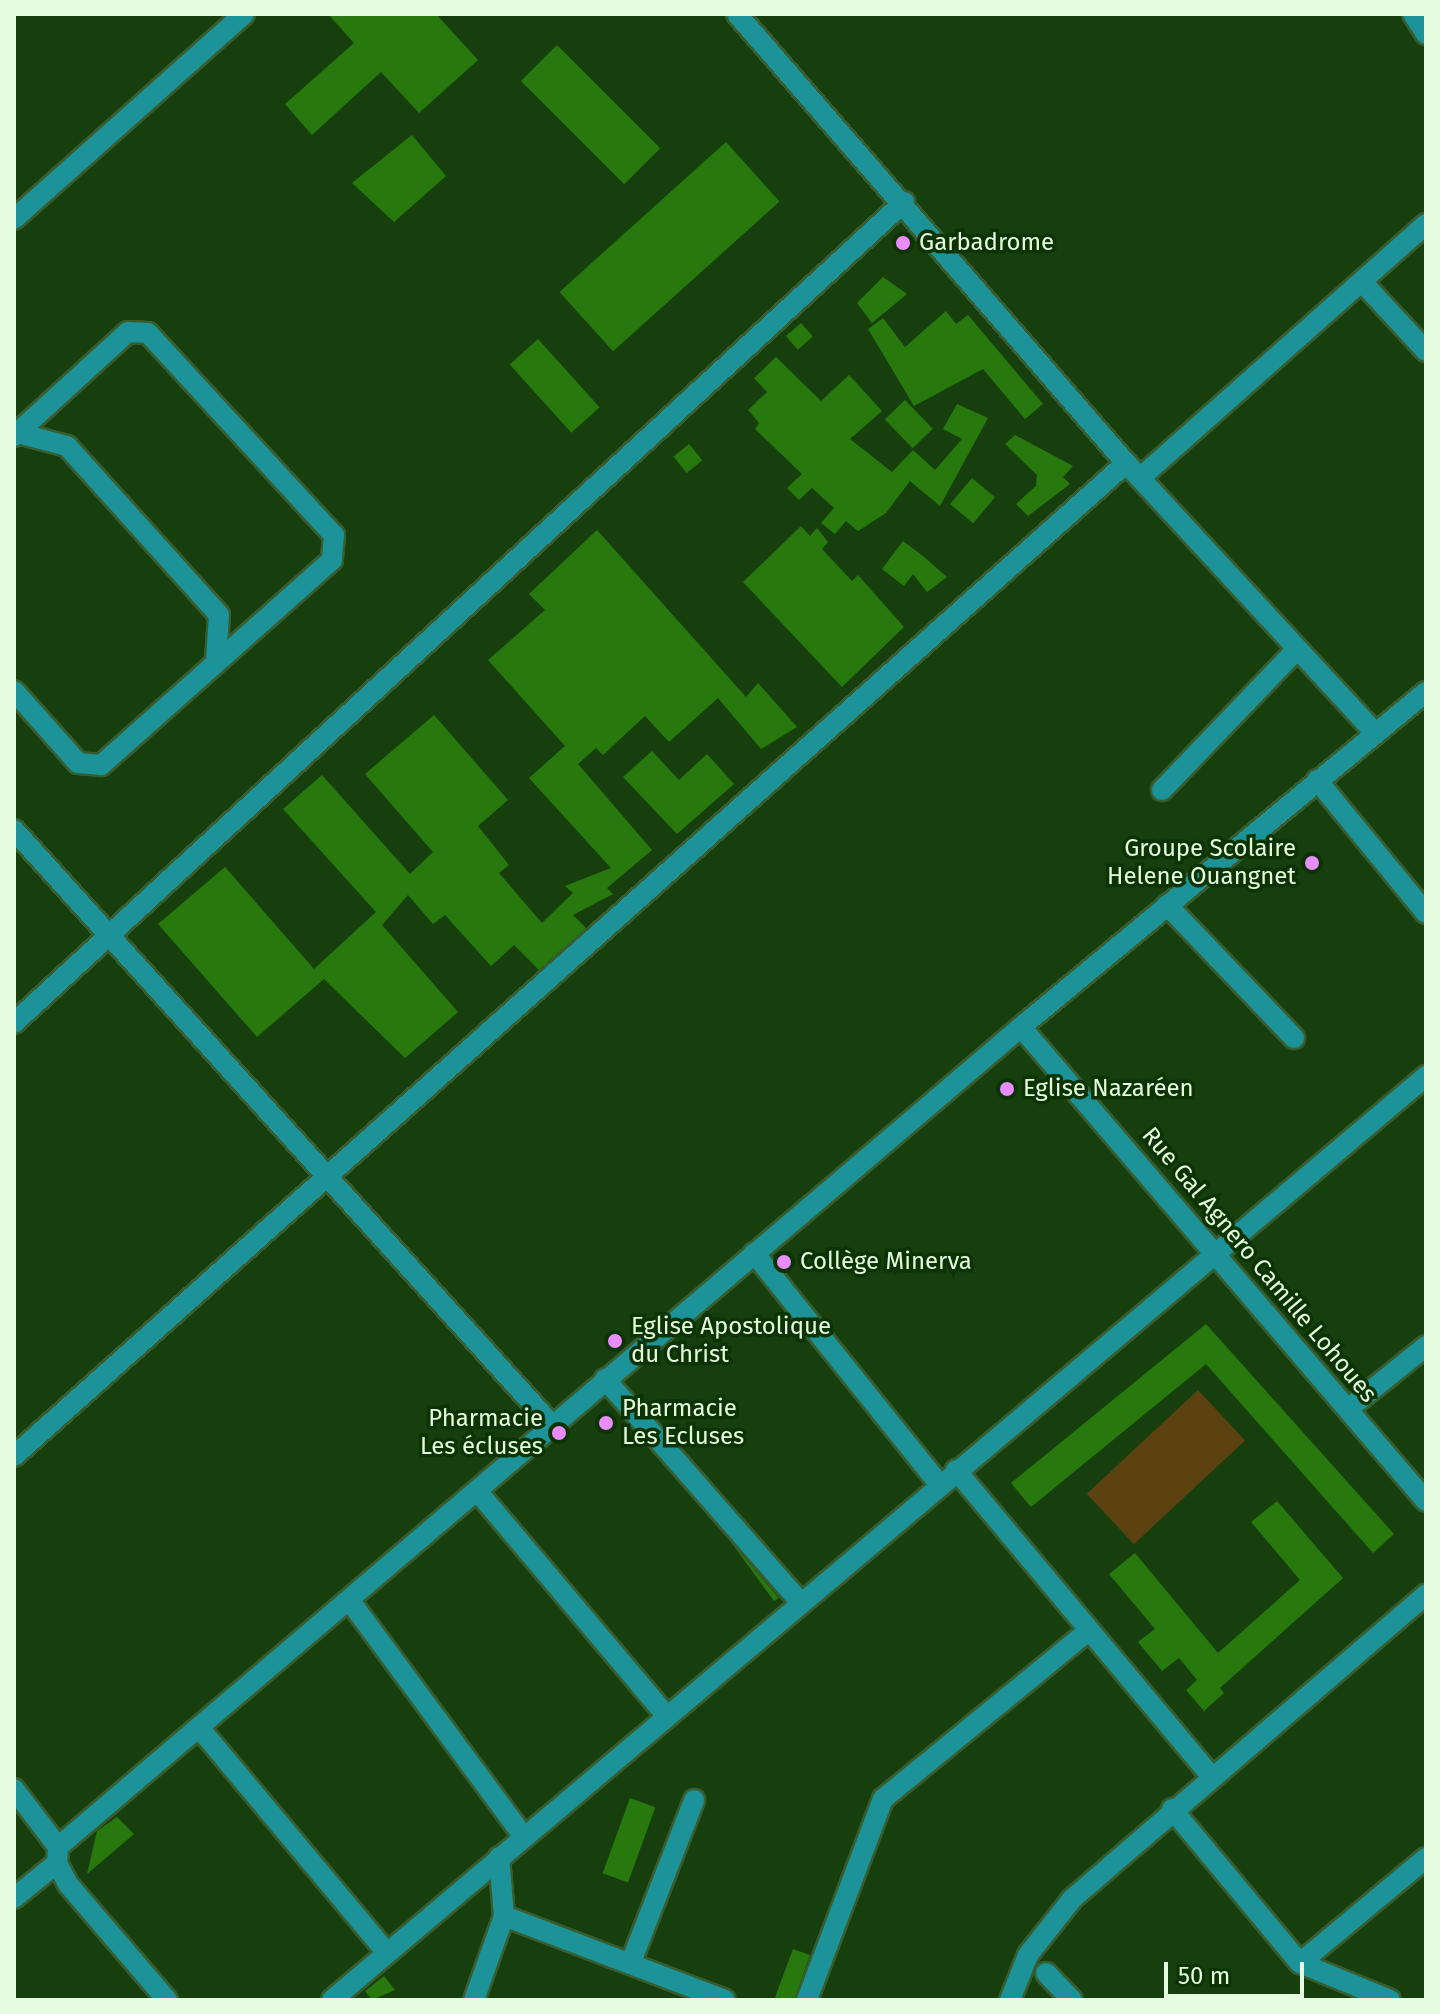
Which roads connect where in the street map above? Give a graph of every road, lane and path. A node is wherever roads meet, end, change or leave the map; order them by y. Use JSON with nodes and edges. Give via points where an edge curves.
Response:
{"nodes":[{"id":1,"x":244,"y":14,"type":"edge"},
{"id":2,"x":737,"y":14,"type":"edge"},
{"id":3,"x":1413,"y":14,"type":"edge"},
{"id":4,"x":1426,"y":34,"type":"edge"},
{"id":5,"x":904,"y":202,"type":"junction"},
{"id":6,"x":14,"y":219,"type":"edge"},
{"id":7,"x":1426,"y":224,"type":"edge"},
{"id":8,"x":1363,"y":283,"type":"junction"},
{"id":9,"x":1426,"y":351,"type":"edge"},
{"id":10,"x":16,"y":435,"type":"edge"},
{"id":11,"x":1133,"y":471,"type":"junction"},
{"id":12,"x":1297,"y":649,"type":"junction"},
{"id":13,"x":216,"y":662,"type":"junction"},
{"id":14,"x":14,"y":691,"type":"edge"},
{"id":15,"x":1426,"y":692,"type":"edge"},
{"id":16,"x":1374,"y":732,"type":"junction"},
{"id":17,"x":1317,"y":780,"type":"junction"},
{"id":18,"x":1162,"y":790,"type":"dead end"},
{"id":19,"x":14,"y":830,"type":"edge"},
{"id":20,"x":1167,"y":905,"type":"junction"},
{"id":21,"x":1426,"y":913,"type":"edge"},
{"id":22,"x":107,"y":937,"type":"junction"},
{"id":23,"x":14,"y":1023,"type":"edge"},
{"id":24,"x":1021,"y":1027,"type":"junction"},
{"id":25,"x":1294,"y":1038,"type":"dead end"},
{"id":26,"x":1426,"y":1076,"type":"edge"},
{"id":27,"x":324,"y":1177,"type":"junction"},
{"id":28,"x":754,"y":1253,"type":"junction"},
{"id":29,"x":1217,"y":1253,"type":"junction"},
{"id":30,"x":1426,"y":1346,"type":"edge"},
{"id":31,"x":605,"y":1379,"type":"junction"},
{"id":32,"x":1348,"y":1409,"type":"junction"},
{"id":33,"x":551,"y":1424,"type":"junction"},
{"id":34,"x":14,"y":1456,"type":"edge"},
{"id":35,"x":956,"y":1470,"type":"junction"},
{"id":36,"x":939,"y":1484,"type":"junction"},
{"id":37,"x":478,"y":1492,"type":"junction"},
{"id":38,"x":1426,"y":1501,"type":"edge"},
{"id":39,"x":1426,"y":1595,"type":"edge"},
{"id":40,"x":350,"y":1601,"type":"junction"},
{"id":41,"x":800,"y":1602,"type":"junction"},
{"id":42,"x":1086,"y":1633,"type":"junction"},
{"id":43,"x":666,"y":1715,"type":"junction"},
{"id":44,"x":202,"y":1731,"type":"junction"},
{"id":45,"x":1211,"y":1776,"type":"junction"},
{"id":46,"x":14,"y":1789,"type":"edge"},
{"id":47,"x":694,"y":1800,"type":"dead end"},
{"id":48,"x":1172,"y":1809,"type":"junction"},
{"id":49,"x":523,"y":1836,"type":"junction"},
{"id":50,"x":58,"y":1855,"type":"junction"},
{"id":51,"x":499,"y":1857,"type":"junction"},
{"id":52,"x":1426,"y":1858,"type":"edge"},
{"id":53,"x":14,"y":1898,"type":"edge"},
{"id":54,"x":504,"y":1916,"type":"junction"},
{"id":55,"x":386,"y":1952,"type":"junction"},
{"id":56,"x":631,"y":1962,"type":"junction"},
{"id":57,"x":1300,"y":1963,"type":"junction"},
{"id":58,"x":1046,"y":1973,"type":"dead end"},
{"id":59,"x":167,"y":2000,"type":"edge"},
{"id":60,"x":332,"y":2000,"type":"edge"},
{"id":61,"x":474,"y":2000,"type":"edge"},
{"id":62,"x":725,"y":2000,"type":"edge"},
{"id":63,"x":807,"y":2000,"type":"edge"},
{"id":64,"x":1010,"y":2000,"type":"edge"},
{"id":65,"x":1072,"y":2000,"type":"edge"},
{"id":66,"x":1390,"y":2000,"type":"edge"}],
"edges":[{"from":1,"to":6,"type":"street"},
{"from":2,"to":5,"type":"street"},
{"from":3,"to":4,"type":"street"},
{"from":5,"to":11,"type":"street"},
{"from":5,"to":22,"type":"street"},
{"from":7,"to":8,"type":"street"},
{"from":8,"to":9,"type":"street"},
{"from":8,"to":11,"type":"street"},
{"from":10,"to":13,"type":"street","via":[[67,446],[219,615]]},
{"from":10,"to":13,"type":"street","via":[[128,332],[148,333],[334,535],[332,560]]},
{"from":11,"to":12,"type":"street"},
{"from":11,"to":27,"type":"street"},
{"from":12,"to":16,"type":"street"},
{"from":12,"to":18,"type":"street"},
{"from":13,"to":14,"type":"street","via":[[101,765],[78,763]]},
{"from":15,"to":16,"type":"street"},
{"from":16,"to":17,"type":"street"},
{"from":17,"to":20,"type":"street"},
{"from":17,"to":21,"type":"street"},
{"from":19,"to":22,"type":"street"},
{"from":20,"to":24,"type":"street"},
{"from":20,"to":25,"type":"street"},
{"from":22,"to":23,"type":"street"},
{"from":22,"to":27,"type":"street"},
{"from":24,"to":28,"type":"street"},
{"from":24,"to":29,"type":"street","name":"Rue Gal Agnero Camille Lohoues"},
{"from":26,"to":29,"type":"street"},
{"from":27,"to":33,"type":"street"},
{"from":27,"to":34,"type":"street"},
{"from":28,"to":31,"type":"street"},
{"from":28,"to":36,"type":"street"},
{"from":29,"to":32,"type":"street","name":"Rue Gal Agnero Camille Lohoues"},
{"from":29,"to":35,"type":"street"},
{"from":30,"to":32,"type":"street"},
{"from":31,"to":33,"type":"street"},
{"from":31,"to":41,"type":"street"},
{"from":32,"to":38,"type":"street","name":"Rue Gal Agnero Camille Lohoues"},
{"from":33,"to":37,"type":"street"},
{"from":35,"to":36,"type":"street"},
{"from":35,"to":42,"type":"street"},
{"from":36,"to":41,"type":"street"},
{"from":37,"to":40,"type":"street"},
{"from":37,"to":43,"type":"street"},
{"from":39,"to":45,"type":"street"},
{"from":40,"to":44,"type":"street"},
{"from":40,"to":49,"type":"street"},
{"from":41,"to":43,"type":"street"},
{"from":42,"to":45,"type":"street"},
{"from":42,"to":63,"type":"street","via":[[883,1799]]},
{"from":43,"to":49,"type":"street"},
{"from":44,"to":50,"type":"street"},
{"from":44,"to":55,"type":"street"},
{"from":45,"to":48,"type":"street"},
{"from":46,"to":50,"type":"street"},
{"from":47,"to":56,"type":"street"},
{"from":48,"to":57,"type":"street"},
{"from":48,"to":64,"type":"street","via":[[1072,1899],[1028,1955]]},
{"from":49,"to":51,"type":"street"},
{"from":50,"to":53,"type":"street"},
{"from":50,"to":59,"type":"street"},
{"from":51,"to":54,"type":"street"},
{"from":51,"to":55,"type":"street"},
{"from":52,"to":57,"type":"street"},
{"from":54,"to":56,"type":"street"},
{"from":54,"to":61,"type":"street"},
{"from":55,"to":60,"type":"street"},
{"from":56,"to":62,"type":"street"},
{"from":57,"to":66,"type":"street"},
{"from":58,"to":65,"type":"street"}]}
